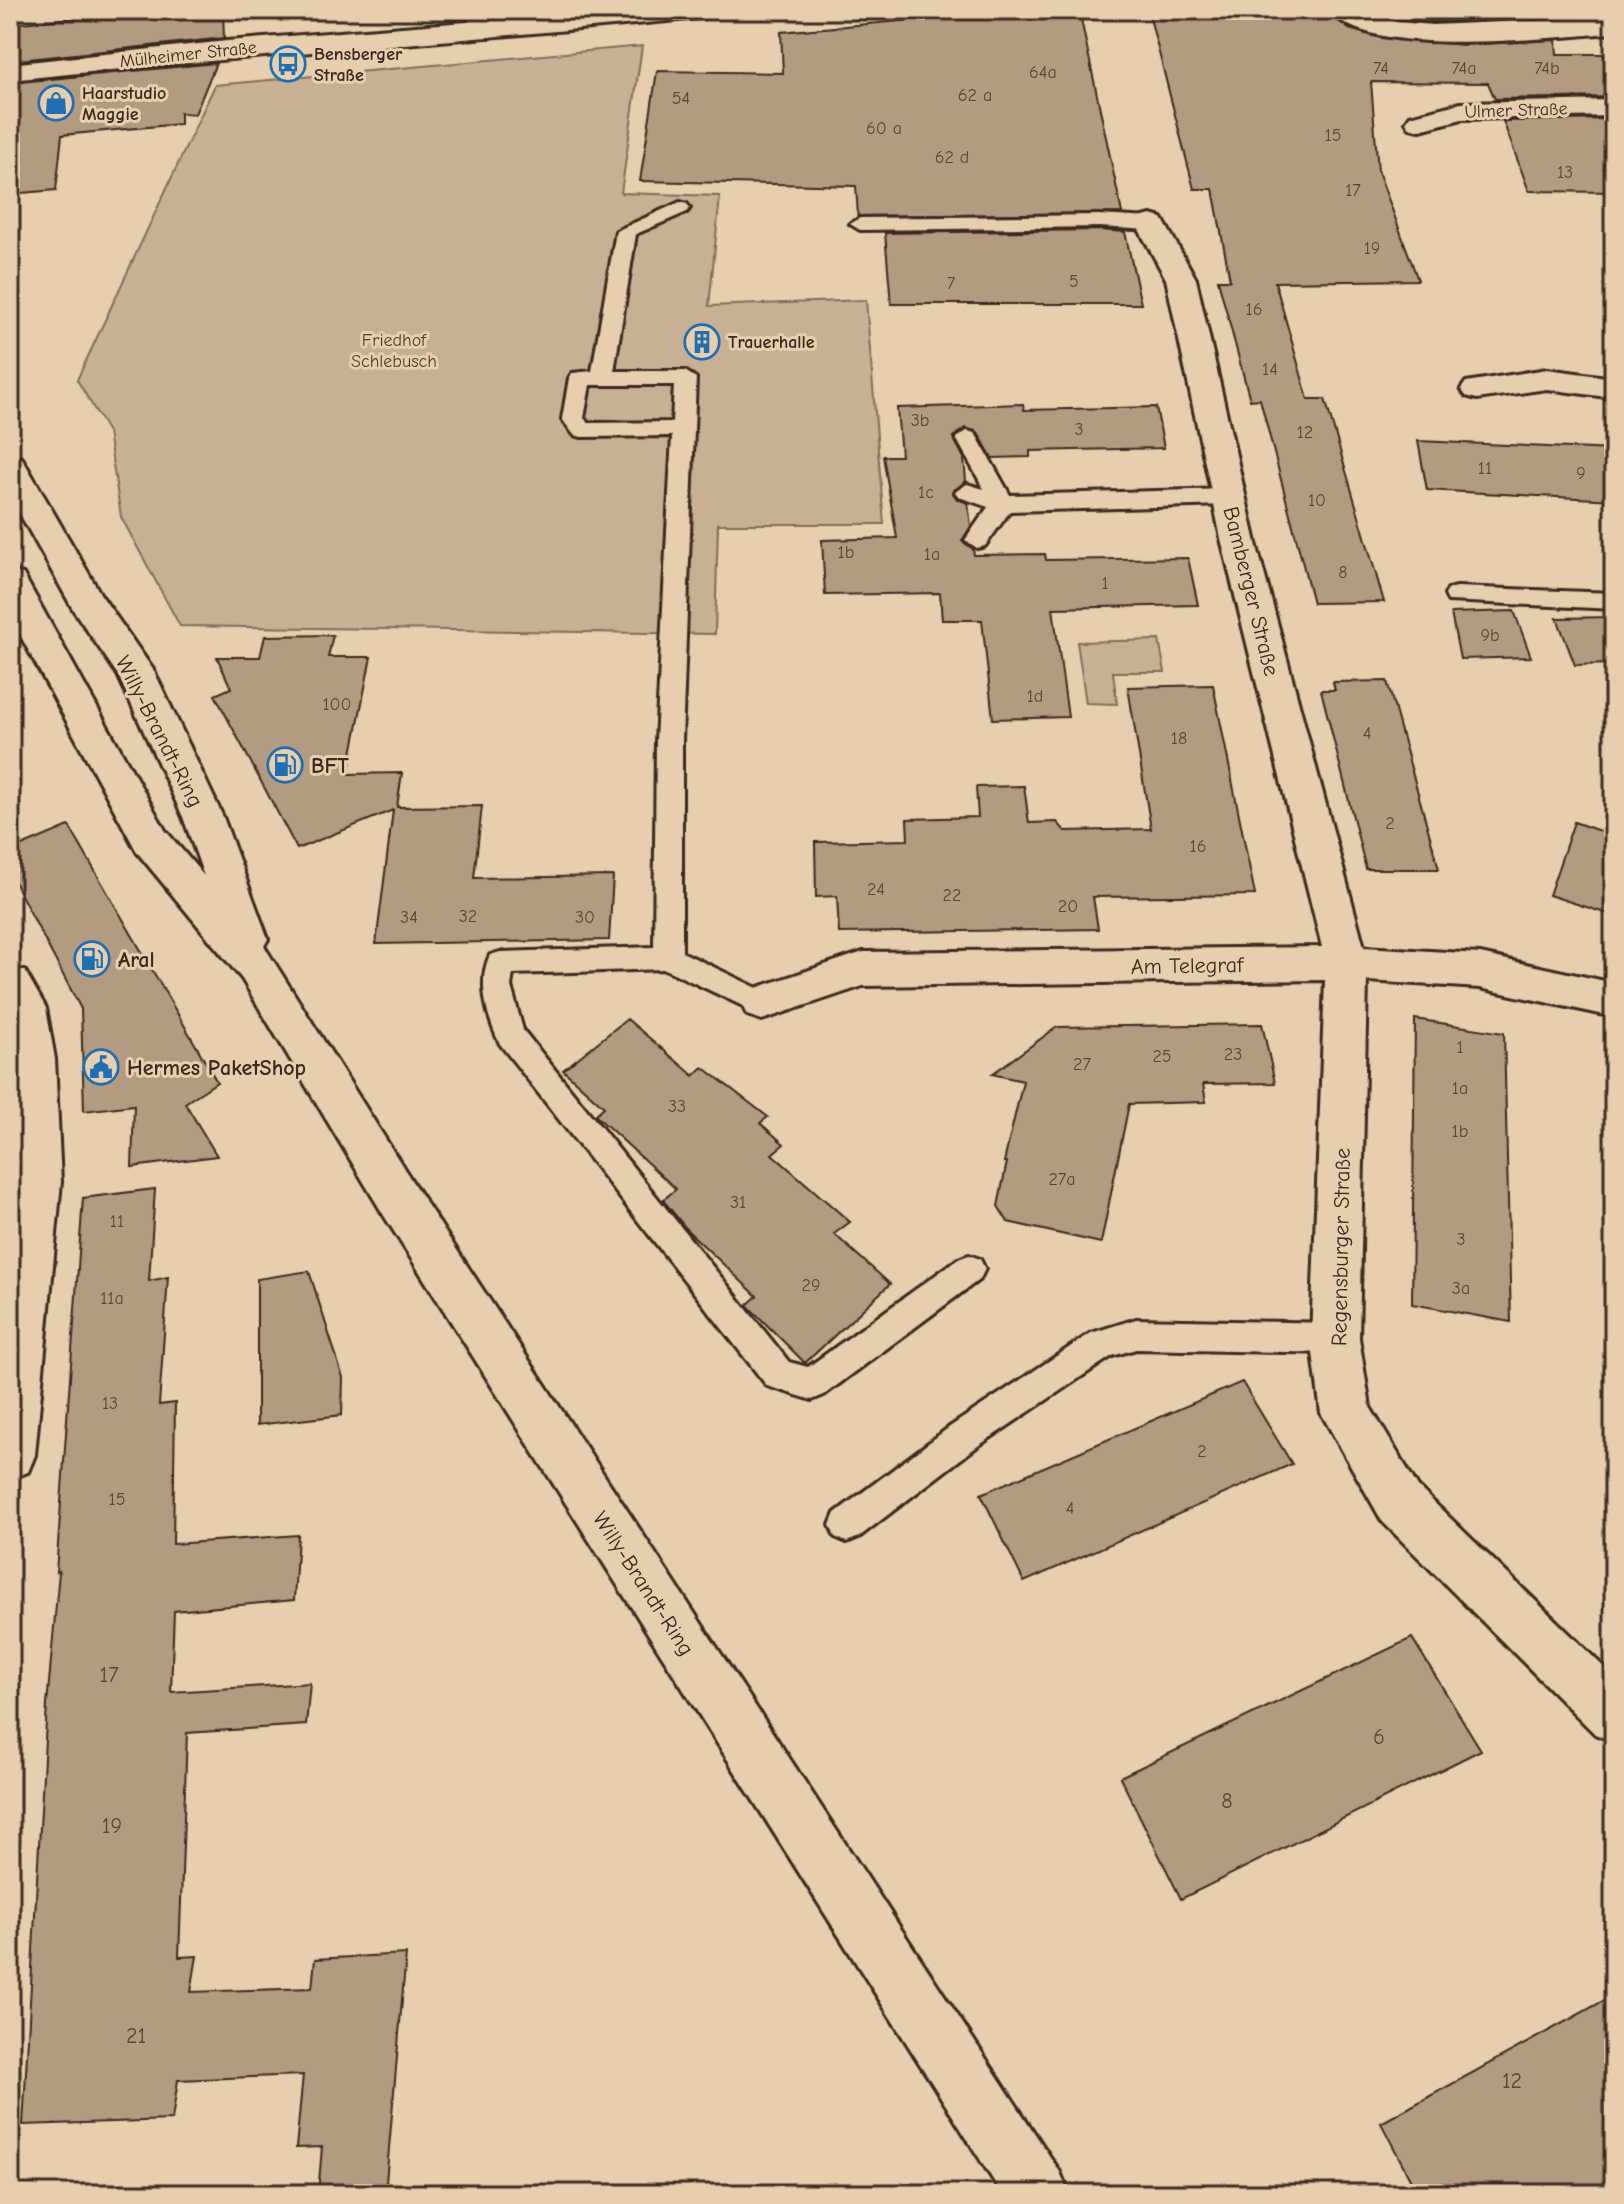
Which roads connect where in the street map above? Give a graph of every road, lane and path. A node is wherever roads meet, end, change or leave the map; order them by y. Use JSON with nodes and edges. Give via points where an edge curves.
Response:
{"nodes":[{"id":1,"x":700,"y":10,"type":"edge"},
{"id":2,"x":1343,"y":10,"type":"edge"},
{"id":3,"x":482,"y":20,"type":"edge"},
{"id":4,"x":1614,"y":25,"type":"edge"},
{"id":5,"x":10,"y":72,"type":"edge"},
{"id":6,"x":1614,"y":108,"type":"edge"},
{"id":7,"x":1420,"y":122,"type":"dead end"},
{"id":8,"x":680,"y":208,"type":"dead end"},
{"id":9,"x":860,"y":224,"type":"dead end"},
{"id":10,"x":1151,"y":224,"type":"joint"},
{"id":11,"x":602,"y":378,"type":"junction"},
{"id":12,"x":1614,"y":388,"type":"edge"},
{"id":13,"x":1477,"y":389,"type":"dead end"},
{"id":14,"x":684,"y":429,"type":"junction"},
{"id":15,"x":967,"y":438,"type":"dead end"},
{"id":16,"x":10,"y":466,"type":"edge"},
{"id":17,"x":967,"y":492,"type":"dead end"},
{"id":18,"x":1229,"y":497,"type":"junction"},
{"id":19,"x":1003,"y":503,"type":"junction"},
{"id":20,"x":977,"y":540,"type":"dead end"},
{"id":21,"x":10,"y":583,"type":"edge"},
{"id":22,"x":1457,"y":595,"type":"dead end"},
{"id":23,"x":1614,"y":601,"type":"edge"},
{"id":24,"x":668,"y":958,"type":"junction"},
{"id":25,"x":1347,"y":963,"type":"junction"},
{"id":26,"x":257,"y":967,"type":"junction"},
{"id":27,"x":10,"y":983,"type":"edge"},
{"id":28,"x":1614,"y":1000,"type":"edge"},
{"id":29,"x":762,"y":1003,"type":"joint"},
{"id":30,"x":969,"y":1269,"type":"dead end"},
{"id":31,"x":1335,"y":1338,"type":"junction"},
{"id":32,"x":10,"y":1455,"type":"edge"},
{"id":33,"x":847,"y":1525,"type":"dead end"},
{"id":34,"x":1614,"y":1715,"type":"edge"},
{"id":35,"x":1038,"y":2194,"type":"edge"}],
"edges":[{"from":1,"to":3,"type":"street","name":"Mülheimer Straße"},
{"from":2,"to":4,"type":"street","via":[[1378,28],[1428,34]]},
{"from":3,"to":5,"type":"street","name":"Mülheimer Straße"},
{"from":6,"to":7,"type":"street","name":"Ulmer Straße","via":[[1461,111]]},
{"from":8,"to":11,"type":"lane","via":[[626,231]]},
{"from":9,"to":10,"type":"lane"},
{"from":10,"to":18,"type":"street","name":"Bamberger Straße","via":[[1181,279]]},
{"from":11,"to":14,"type":"lane","via":[[685,378]]},
{"from":11,"to":14,"type":"lane","via":[[580,378],[573,419],[582,430]]},
{"from":12,"to":13,"type":"street","via":[[1547,379]]},
{"from":14,"to":24,"type":"lane"},
{"from":15,"to":19,"type":"lane"},
{"from":16,"to":26,"type":"street","name":"Willy-Brandt-Ring","via":[[87,602],[135,671],[203,817]]},
{"from":17,"to":19,"type":"lane"},
{"from":18,"to":19,"type":"lane"},
{"from":18,"to":25,"type":"street","name":"Bamberger Straße"},
{"from":19,"to":20,"type":"lane"},
{"from":21,"to":26,"type":"street","name":"Willy-Brandt-Ring","via":[[151,841]]},
{"from":22,"to":23,"type":"lane"},
{"from":24,"to":29,"type":"lane"},
{"from":24,"to":30,"type":"lane","via":[[500,963],[497,986],[510,1035],[779,1375],[812,1384]]},
{"from":25,"to":28,"type":"street","name":"Am Telegraf","via":[[1480,971]]},
{"from":25,"to":29,"type":"street","name":"Am Telegraf","via":[[863,969]]},
{"from":25,"to":31,"type":"street","name":"Regensburger Straße"},
{"from":26,"to":35,"type":"street","name":"Willy-Brandt-Ring","via":[[399,1200]]},
{"from":27,"to":32,"type":"street","via":[[25,1008],[33,1059],[38,1182]]},
{"from":31,"to":33,"type":"lane","via":[[1136,1334],[1103,1344],[963,1437]]},
{"from":31,"to":34,"type":"street","name":"Regensburger Straße","via":[[1346,1413],[1400,1504]]}]}
